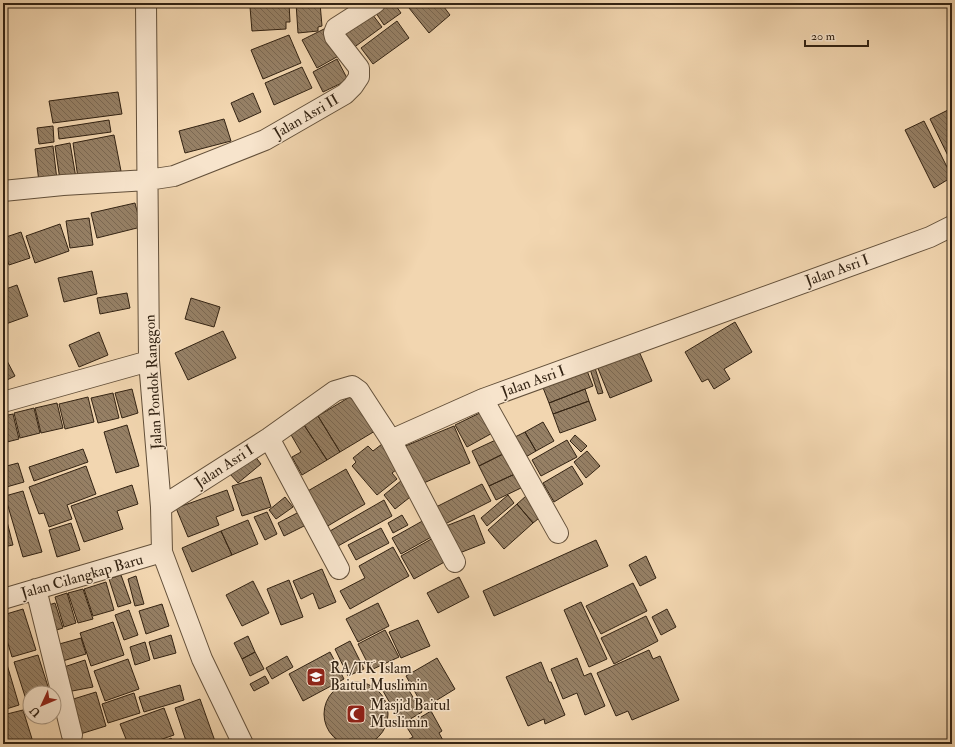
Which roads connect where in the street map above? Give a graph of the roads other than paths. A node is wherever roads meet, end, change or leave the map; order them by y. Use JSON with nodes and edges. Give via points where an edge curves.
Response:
{"nodes":[{"id":1,"x":146,"y":3,"type":"edge"},
{"id":2,"x":375,"y":3,"type":"edge"},
{"id":3,"x":148,"y":180,"type":"junction"},
{"id":4,"x":3,"y":191,"type":"edge"},
{"id":5,"x":952,"y":226,"type":"edge"},
{"id":6,"x":149,"y":361,"type":"junction"},
{"id":7,"x":483,"y":399,"type":"junction"},
{"id":8,"x":3,"y":402,"type":"edge"},
{"id":9,"x":269,"y":438,"type":"junction"},
{"id":10,"x":391,"y":440,"type":"junction"},
{"id":11,"x":160,"y":507,"type":"junction"},
{"id":12,"x":558,"y":534,"type":"dead end"},
{"id":13,"x":162,"y":552,"type":"junction"},
{"id":14,"x":455,"y":562,"type":"dead end"},
{"id":15,"x":339,"y":569,"type":"dead end"},
{"id":16,"x":36,"y":589,"type":"junction"},
{"id":17,"x":3,"y":599,"type":"edge"},
{"id":18,"x":72,"y":735,"type":"dead end"},
{"id":19,"x":243,"y":744,"type":"edge"}],
"edges":[{"from":1,"to":3,"type":"street","name":"Jalan Pondok Ranggon"},
{"from":2,"to":3,"type":"street","name":"Jalan Asri II","via":[[336,28],[334,33],[359,68],[359,77],[345,94],[265,140],[174,176]]},
{"from":3,"to":4,"type":"street"},
{"from":3,"to":6,"type":"street","name":"Jalan Pondok Ranggon"},
{"from":5,"to":7,"type":"street","name":"Jalan Asri I","via":[[930,237]]},
{"from":6,"to":8,"type":"street"},
{"from":6,"to":11,"type":"street","name":"Jalan Pondok Ranggon"},
{"from":7,"to":10,"type":"street","name":"Jalan Asri I"},
{"from":7,"to":12,"type":"street"},
{"from":9,"to":10,"type":"street","name":"Jalan Asri I","via":[[335,391],[352,386],[359,391]]},
{"from":9,"to":11,"type":"street","name":"Jalan Asri I"},
{"from":9,"to":15,"type":"street"},
{"from":10,"to":14,"type":"street"},
{"from":11,"to":13,"type":"street","name":"Jalan Pondok Ranggon"},
{"from":13,"to":16,"type":"street","name":"Jalan Cilangkap Baru"},
{"from":13,"to":19,"type":"street","name":"Jalan Pondok Ranggon","via":[[202,659]]},
{"from":16,"to":17,"type":"street","name":"Jalan Cilangkap Baru"},
{"from":16,"to":18,"type":"street"}]}
